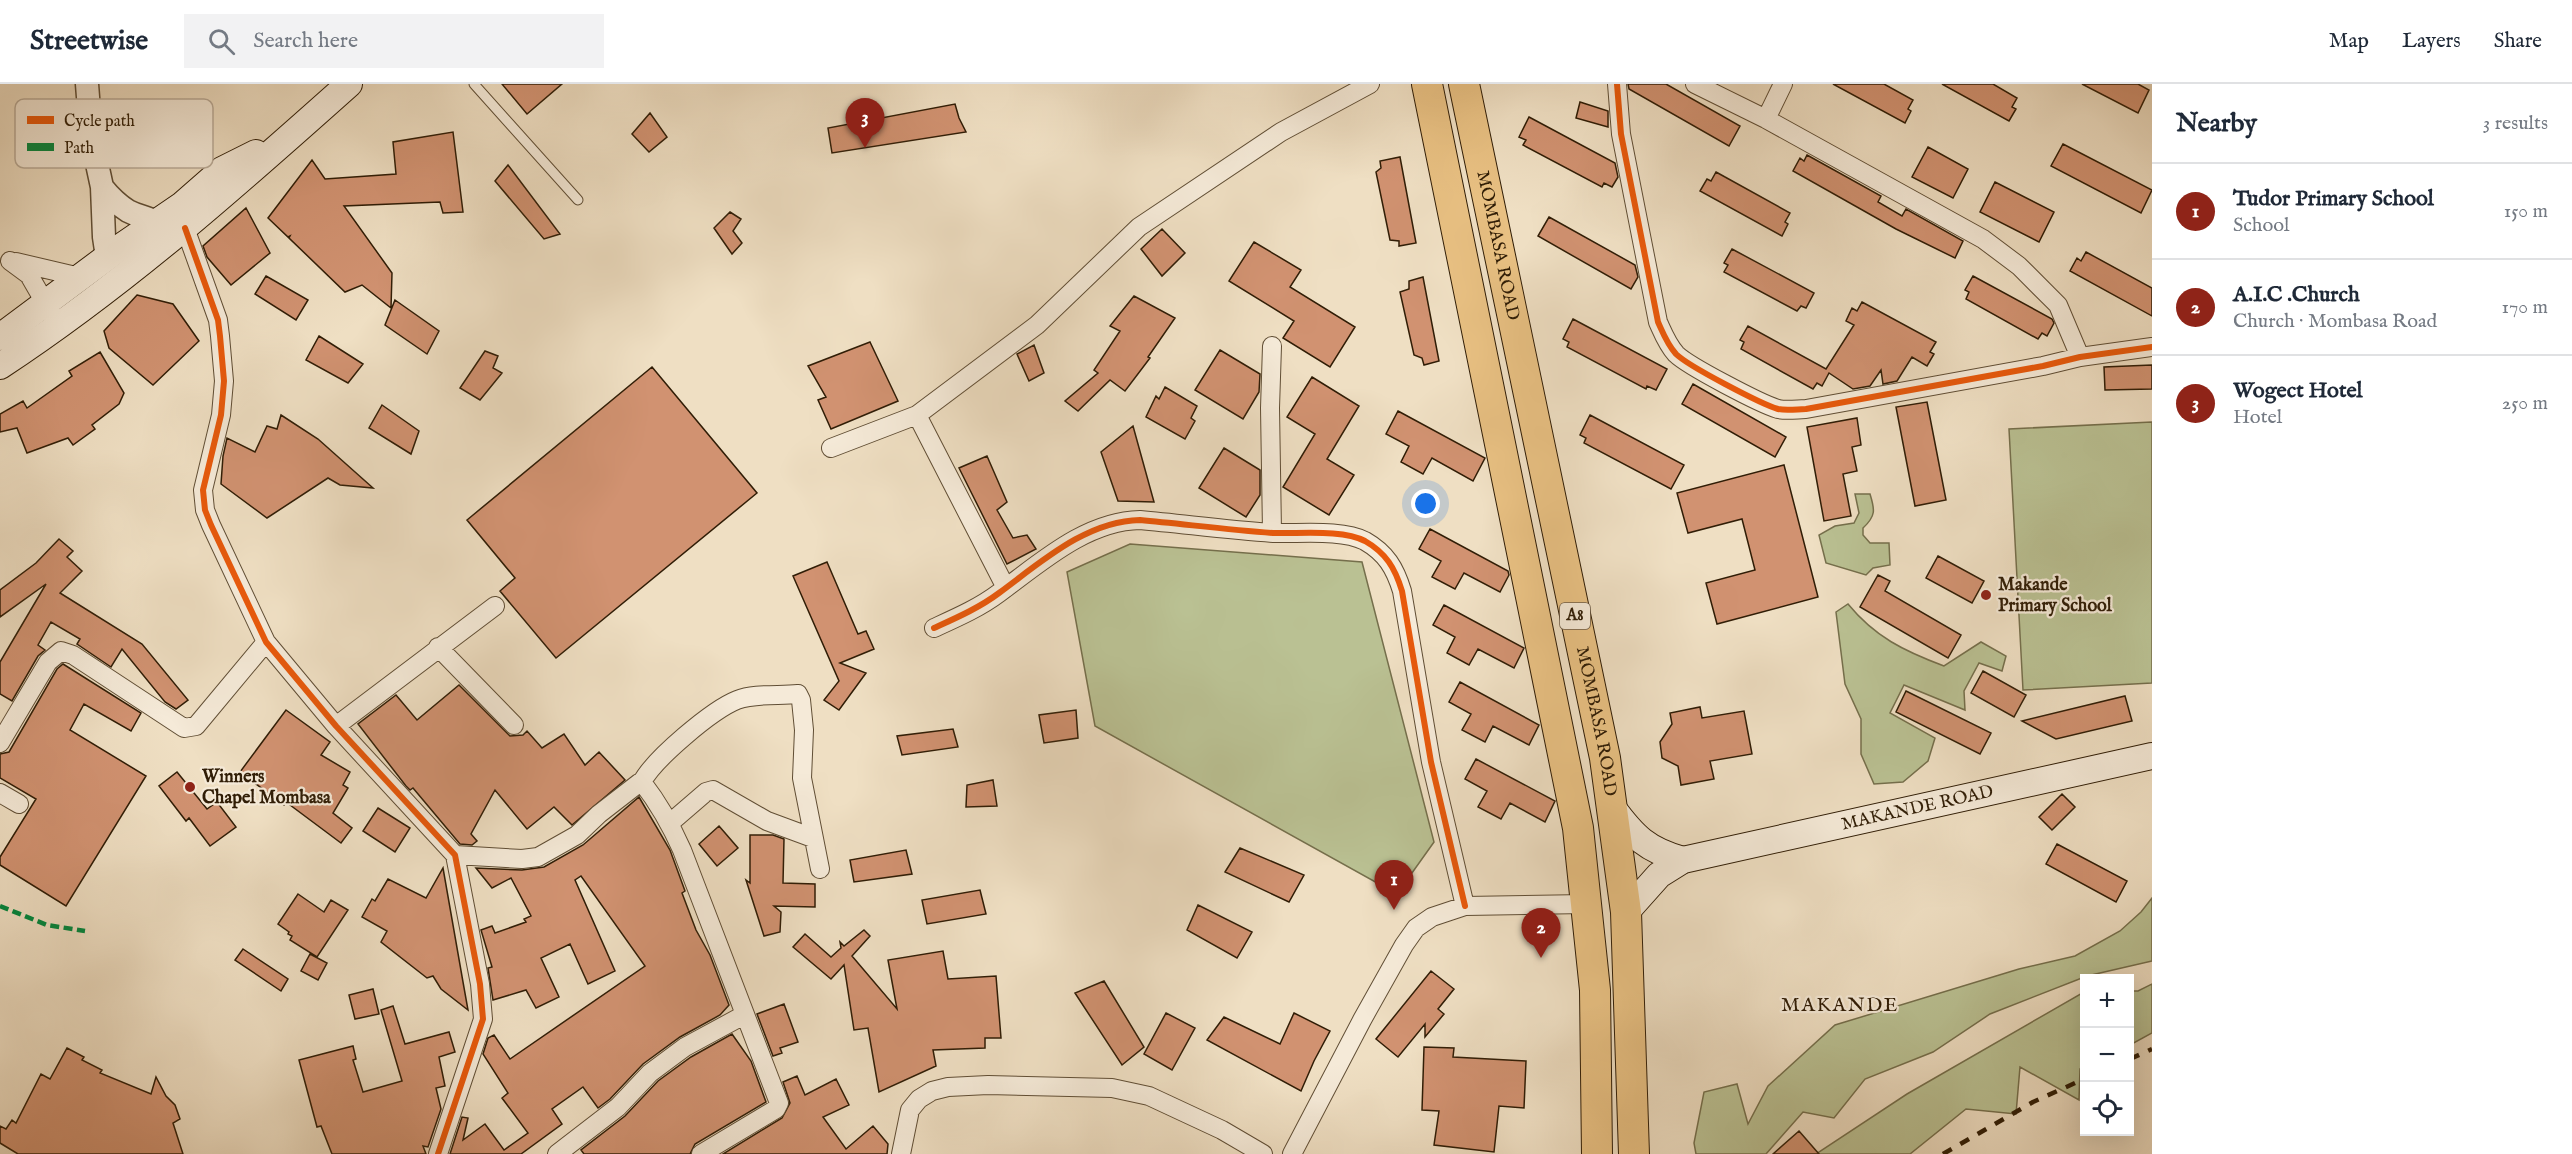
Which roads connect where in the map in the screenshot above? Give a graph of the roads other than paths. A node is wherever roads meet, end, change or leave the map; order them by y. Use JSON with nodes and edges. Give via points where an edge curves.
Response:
{"nodes":[{"id":1,"x":87,"y":84,"type":"edge"},
{"id":2,"x":349,"y":84,"type":"edge"},
{"id":3,"x":474,"y":84,"type":"edge"},
{"id":4,"x":1370,"y":84,"type":"edge"},
{"id":5,"x":1427,"y":84,"type":"edge"},
{"id":6,"x":1464,"y":84,"type":"edge"},
{"id":7,"x":1617,"y":84,"type":"edge"},
{"id":8,"x":1695,"y":84,"type":"edge"},
{"id":9,"x":1783,"y":84,"type":"edge"},
{"id":10,"x":88,"y":99,"type":"edge"},
{"id":11,"x":1766,"y":120,"type":"junction"},
{"id":12,"x":98,"y":168,"type":"edge"},
{"id":13,"x":102,"y":187,"type":"junction"},
{"id":14,"x":578,"y":200,"type":"dead end"},
{"id":15,"x":171,"y":230,"type":"junction"},
{"id":16,"x":107,"y":257,"type":"junction"},
{"id":17,"x":5,"y":260,"type":"edge"},
{"id":18,"x":80,"y":277,"type":"junction"},
{"id":19,"x":46,"y":304,"type":"junction"},
{"id":20,"x":59,"y":327,"type":"junction"},
{"id":21,"x":0,"y":337,"type":"edge"},
{"id":22,"x":1272,"y":345,"type":"dead end"},
{"id":23,"x":2152,"y":348,"type":"edge"},
{"id":24,"x":2080,"y":357,"type":"junction"},
{"id":25,"x":0,"y":366,"type":"edge"},
{"id":26,"x":916,"y":415,"type":"junction"},
{"id":27,"x":831,"y":448,"type":"dead end"},
{"id":28,"x":1272,"y":532,"type":"junction"},
{"id":29,"x":1006,"y":588,"type":"junction"},
{"id":30,"x":495,"y":606,"type":"dead end"},
{"id":31,"x":934,"y":628,"type":"dead end"},
{"id":32,"x":266,"y":642,"type":"junction"},
{"id":33,"x":438,"y":647,"type":"junction"},
{"id":34,"x":514,"y":725,"type":"dead end"},
{"id":35,"x":336,"y":726,"type":"junction"},
{"id":36,"x":0,"y":743,"type":"edge"},
{"id":37,"x":2152,"y":756,"type":"edge"},
{"id":38,"x":642,"y":782,"type":"junction"},
{"id":39,"x":0,"y":793,"type":"edge"},
{"id":40,"x":19,"y":804,"type":"dead end"},
{"id":41,"x":1612,"y":807,"type":"junction"},
{"id":42,"x":670,"y":823,"type":"junction"},
{"id":43,"x":813,"y":838,"type":"junction"},
{"id":44,"x":455,"y":855,"type":"junction"},
{"id":45,"x":1683,"y":860,"type":"junction"},
{"id":46,"x":820,"y":869,"type":"dead end"},
{"id":47,"x":1586,"y":903,"type":"junction"},
{"id":48,"x":1465,"y":906,"type":"junction"},
{"id":49,"x":1626,"y":912,"type":"junction"},
{"id":50,"x":744,"y":1015,"type":"junction"},
{"id":51,"x":438,"y":1154,"type":"edge"},
{"id":52,"x":557,"y":1154,"type":"edge"},
{"id":53,"x":701,"y":1154,"type":"edge"},
{"id":54,"x":901,"y":1154,"type":"edge"},
{"id":55,"x":1263,"y":1154,"type":"edge"},
{"id":56,"x":1292,"y":1154,"type":"edge"},
{"id":57,"x":1598,"y":1154,"type":"edge"},
{"id":58,"x":1634,"y":1154,"type":"edge"}],
"edges":[{"from":1,"to":10,"type":"street"},
{"from":2,"to":15,"type":"main road","via":[[294,134]]},
{"from":3,"to":14,"type":"lane"},
{"from":4,"to":26,"type":"street","via":[[1281,132],[1139,227],[1038,326]]},
{"from":5,"to":47,"type":"highway","name":"MOMBASA ROAD","number":"A8","via":[[1569,781]]},
{"from":6,"to":41,"type":"highway","name":"MOMBASA ROAD","number":"A8"},
{"from":7,"to":24,"type":"street","via":[[1621,134],[1658,321],[1666,342],[1685,362],[1779,409],[1797,409]]},
{"from":8,"to":11,"type":"street"},
{"from":9,"to":11,"type":"street"},
{"from":11,"to":24,"type":"street","via":[[1983,239],[2019,266],[2058,305]]},
{"from":12,"to":13,"type":"street"},
{"from":13,"to":15,"type":"street","via":[[130,212]]},
{"from":13,"to":16,"type":"street"},
{"from":15,"to":16,"type":"main road"},
{"from":15,"to":20,"type":"main road"},
{"from":15,"to":32,"type":"street","via":[[218,320],[224,381],[203,501]]},
{"from":16,"to":18,"type":"main road"},
{"from":17,"to":18,"type":"street"},
{"from":17,"to":19,"type":"street","via":[[30,275]]},
{"from":18,"to":19,"type":"main road"},
{"from":19,"to":20,"type":"street"},
{"from":19,"to":21,"type":"main road"},
{"from":20,"to":25,"type":"main road"},
{"from":22,"to":28,"type":"street"},
{"from":23,"to":24,"type":"street"},
{"from":26,"to":27,"type":"street"},
{"from":26,"to":29,"type":"street"},
{"from":28,"to":29,"type":"street","via":[[1140,520],[1112,523],[1048,556]]},
{"from":28,"to":48,"type":"street","via":[[1362,540],[1383,554],[1395,569],[1431,762]]},
{"from":29,"to":31,"type":"street"},
{"from":30,"to":33,"type":"street"},
{"from":32,"to":35,"type":"street"},
{"from":32,"to":36,"type":"street","via":[[192,728],[184,728],[61,651],[48,662]]},
{"from":33,"to":34,"type":"street"},
{"from":33,"to":35,"type":"street"},
{"from":35,"to":44,"type":"street"},
{"from":37,"to":45,"type":"main road","name":"MAKANDE ROAD"},
{"from":38,"to":42,"type":"street"},
{"from":38,"to":43,"type":"street","via":[[675,743],[737,700],[798,694],[804,730],[802,778]]},
{"from":38,"to":44,"type":"street","via":[[577,835],[538,857]]},
{"from":39,"to":40,"type":"street"},
{"from":41,"to":45,"type":"main road","via":[[1643,843]]},
{"from":41,"to":49,"type":"highway","name":"MOMBASA ROAD","number":"A8"},
{"from":42,"to":43,"type":"street","via":[[713,790],[767,820]]},
{"from":42,"to":50,"type":"street"},
{"from":43,"to":46,"type":"street"},
{"from":44,"to":51,"type":"street","via":[[483,1019]]},
{"from":45,"to":49,"type":"main road","name":"MAKANDE ROAD","via":[[1659,875]]},
{"from":47,"to":48,"type":"street"},
{"from":47,"to":57,"type":"highway","name":"MOMBASA ROAD","number":"A8","via":[[1597,1033]]},
{"from":48,"to":56,"type":"street","via":[[1432,917],[1416,928],[1404,945]]},
{"from":49,"to":58,"type":"highway","name":"MOMBASA ROAD","number":"A8"},
{"from":50,"to":52,"type":"street","via":[[685,1047],[650,1073],[618,1107]]},
{"from":50,"to":53,"type":"street","via":[[779,1107]]},
{"from":54,"to":55,"type":"street","via":[[910,1110],[919,1099],[948,1087],[988,1085],[1112,1088],[1149,1095]]}]}
